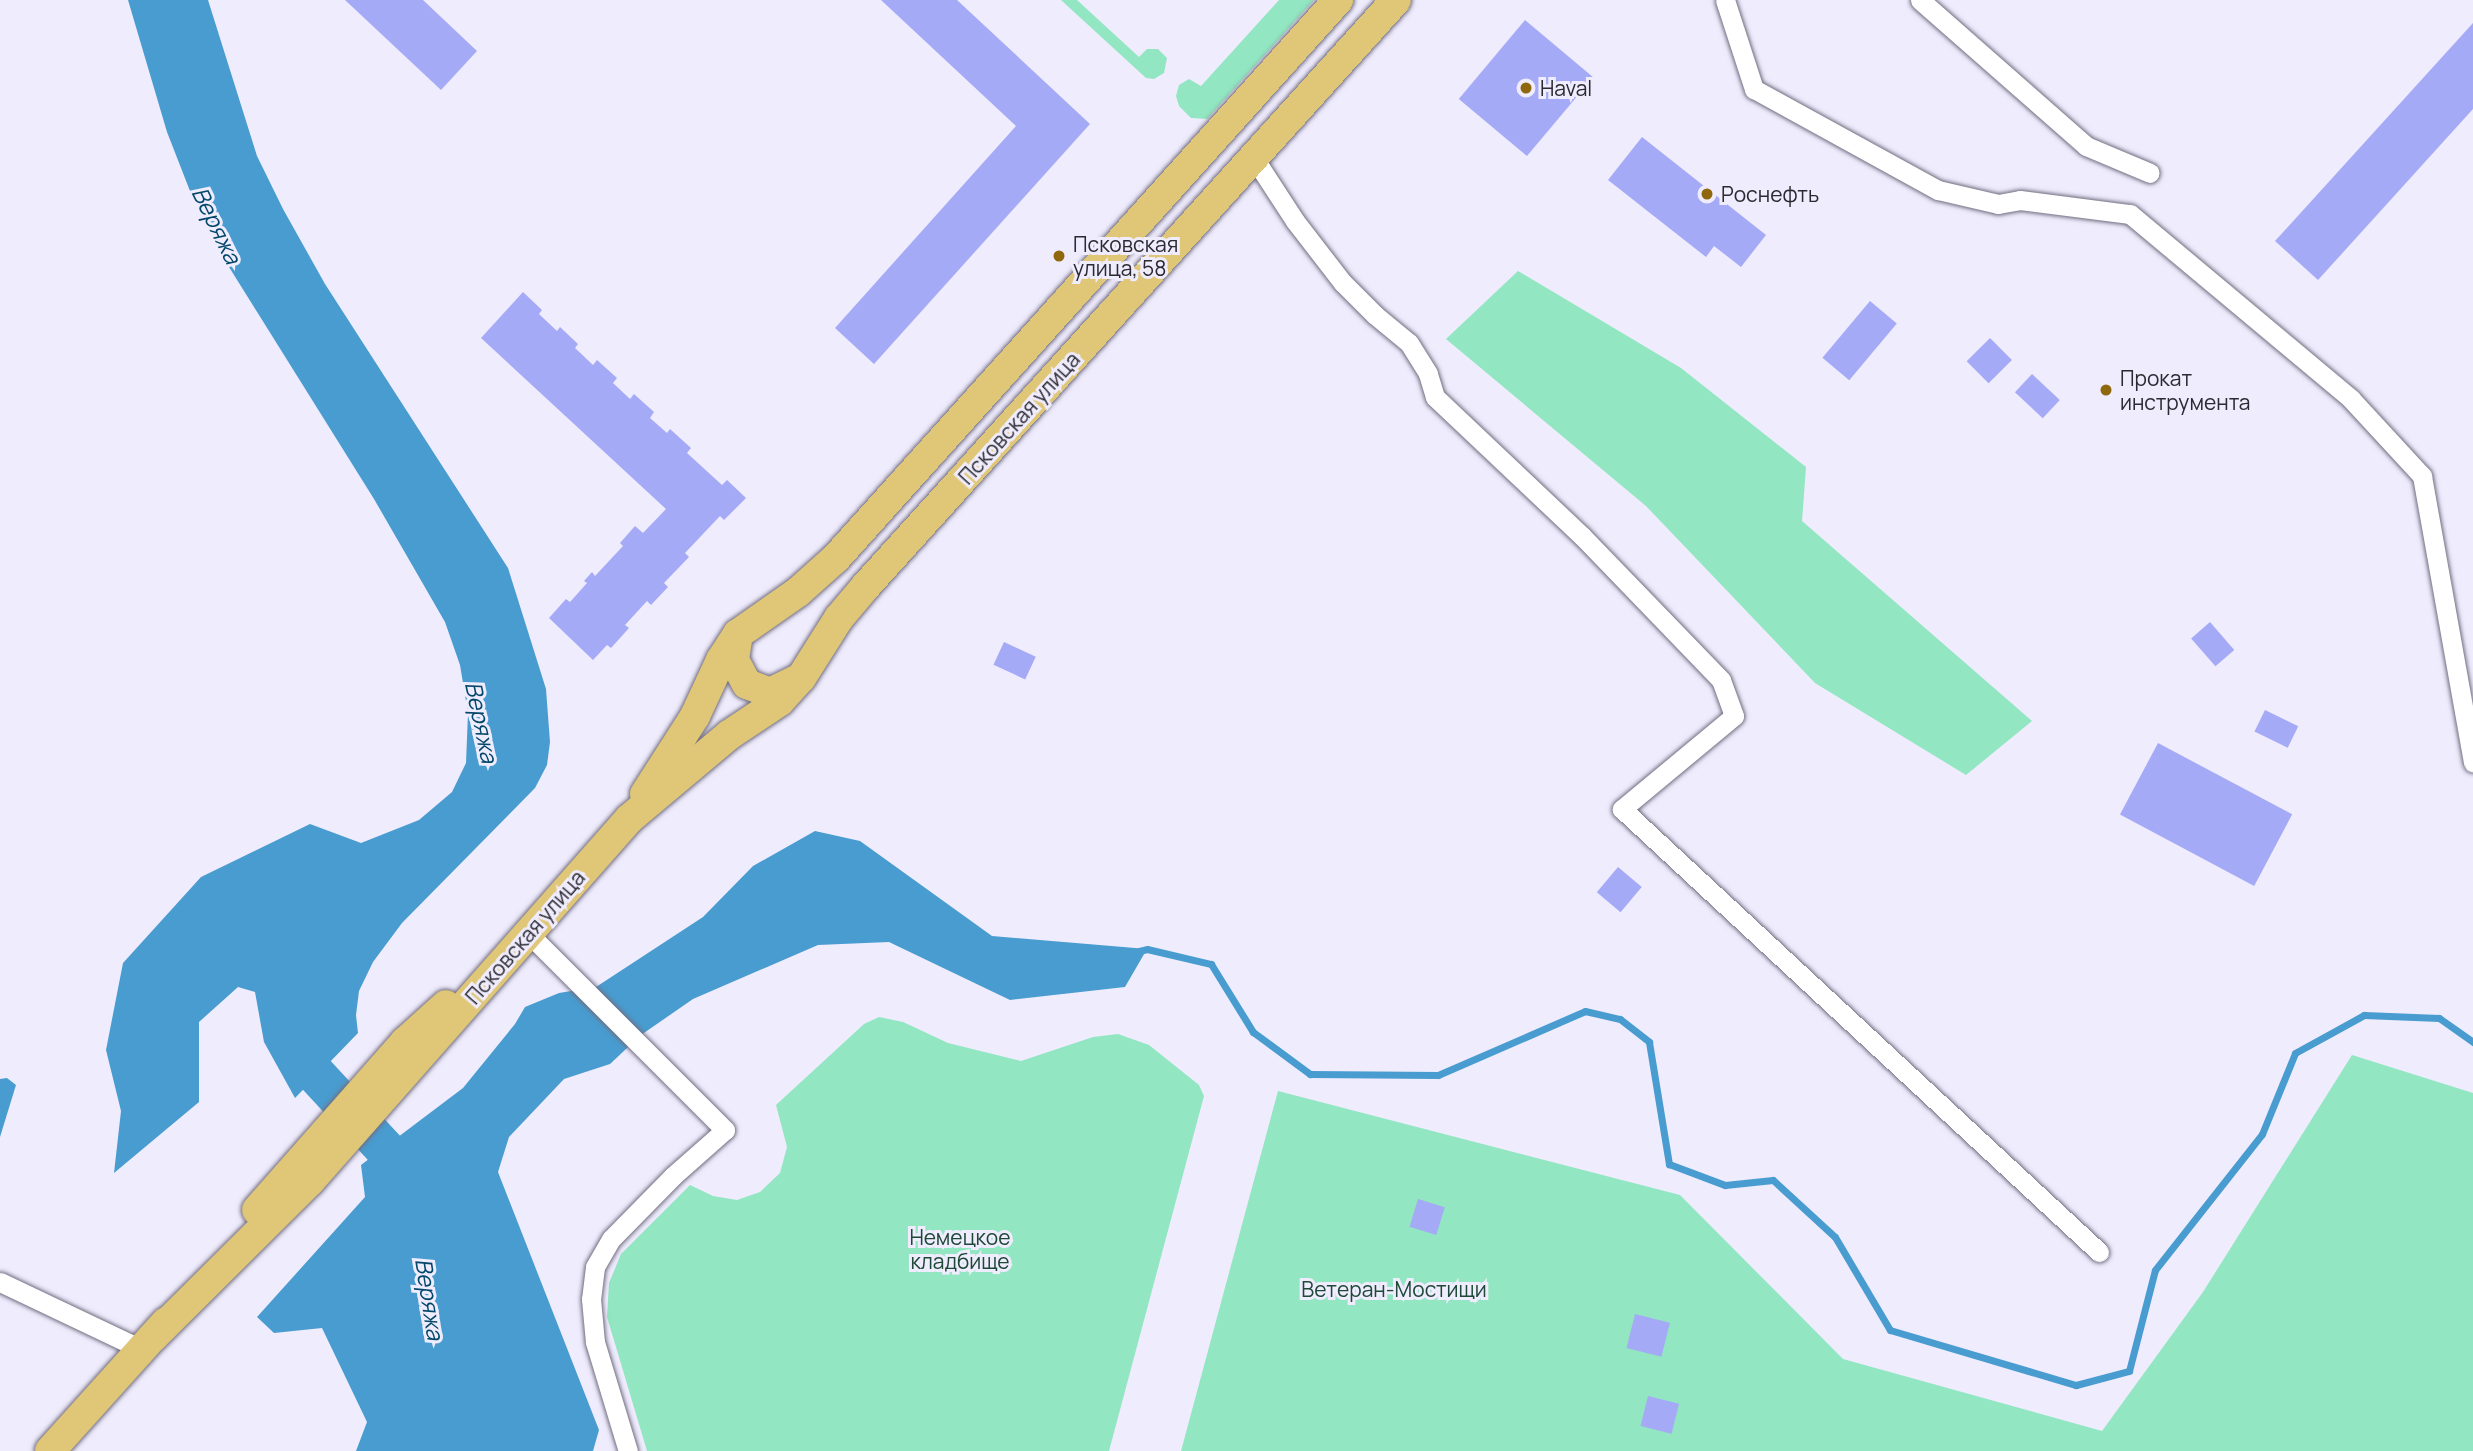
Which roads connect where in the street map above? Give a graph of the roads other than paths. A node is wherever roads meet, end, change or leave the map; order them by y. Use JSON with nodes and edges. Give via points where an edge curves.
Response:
{"nodes":[{"id":1,"x":1338,"y":0,"type":"edge"},
{"id":2,"x":1396,"y":0,"type":"edge"},
{"id":3,"x":1724,"y":0,"type":"edge"},
{"id":4,"x":1920,"y":0,"type":"edge"},
{"id":5,"x":1254,"y":158,"type":"junction"},
{"id":6,"x":2150,"y":173,"type":"dead end"},
{"id":7,"x":738,"y":634,"type":"junction"},
{"id":8,"x":801,"y":678,"type":"junction"},
{"id":9,"x":2473,"y":762,"type":"edge"},
{"id":10,"x":629,"y":819,"type":"junction"},
{"id":11,"x":527,"y":932,"type":"junction"},
{"id":12,"x":2099,"y":1252,"type":"dead end"},
{"id":13,"x":0,"y":1282,"type":"edge"},
{"id":14,"x":148,"y":1344,"type":"junction"},
{"id":15,"x":50,"y":1451,"type":"edge"},
{"id":16,"x":628,"y":1451,"type":"edge"}],
"edges":[{"from":1,"to":7,"type":"main road","name":"Псковская улица","via":[[836,558],[798,592]]},
{"from":2,"to":5,"type":"main road","name":"Псковская улица"},
{"from":3,"to":9,"type":"street","via":[[1754,89],[1938,190],[1998,204],[2020,200],[2130,214],[2351,399],[2421,476]]},
{"from":4,"to":6,"type":"street","via":[[2087,146]]},
{"from":5,"to":8,"type":"main road","name":"Псковская улица","via":[[866,586],[839,618]]},
{"from":5,"to":12,"type":"street","via":[[1343,284],[1409,343],[1428,374],[1435,397],[1582,536],[1721,680],[1734,716],[1622,808]]},
{"from":7,"to":8,"type":"main road","via":[[734,660],[747,684],[770,693]]},
{"from":7,"to":10,"type":"main road","name":"Псковская улица","via":[[695,716]]},
{"from":8,"to":10,"type":"main road","name":"Псковская улица","via":[[780,701],[729,735]]},
{"from":10,"to":11,"type":"main road","name":"Псковская улица"},
{"from":11,"to":14,"type":"main road","name":"Псковская улица","via":[[414,1049]]},
{"from":11,"to":16,"type":"street","via":[[726,1130],[611,1240],[595,1267],[591,1299],[595,1342]]},
{"from":13,"to":14,"type":"street"},
{"from":14,"to":15,"type":"main road","name":"Псковская улица"}]}
